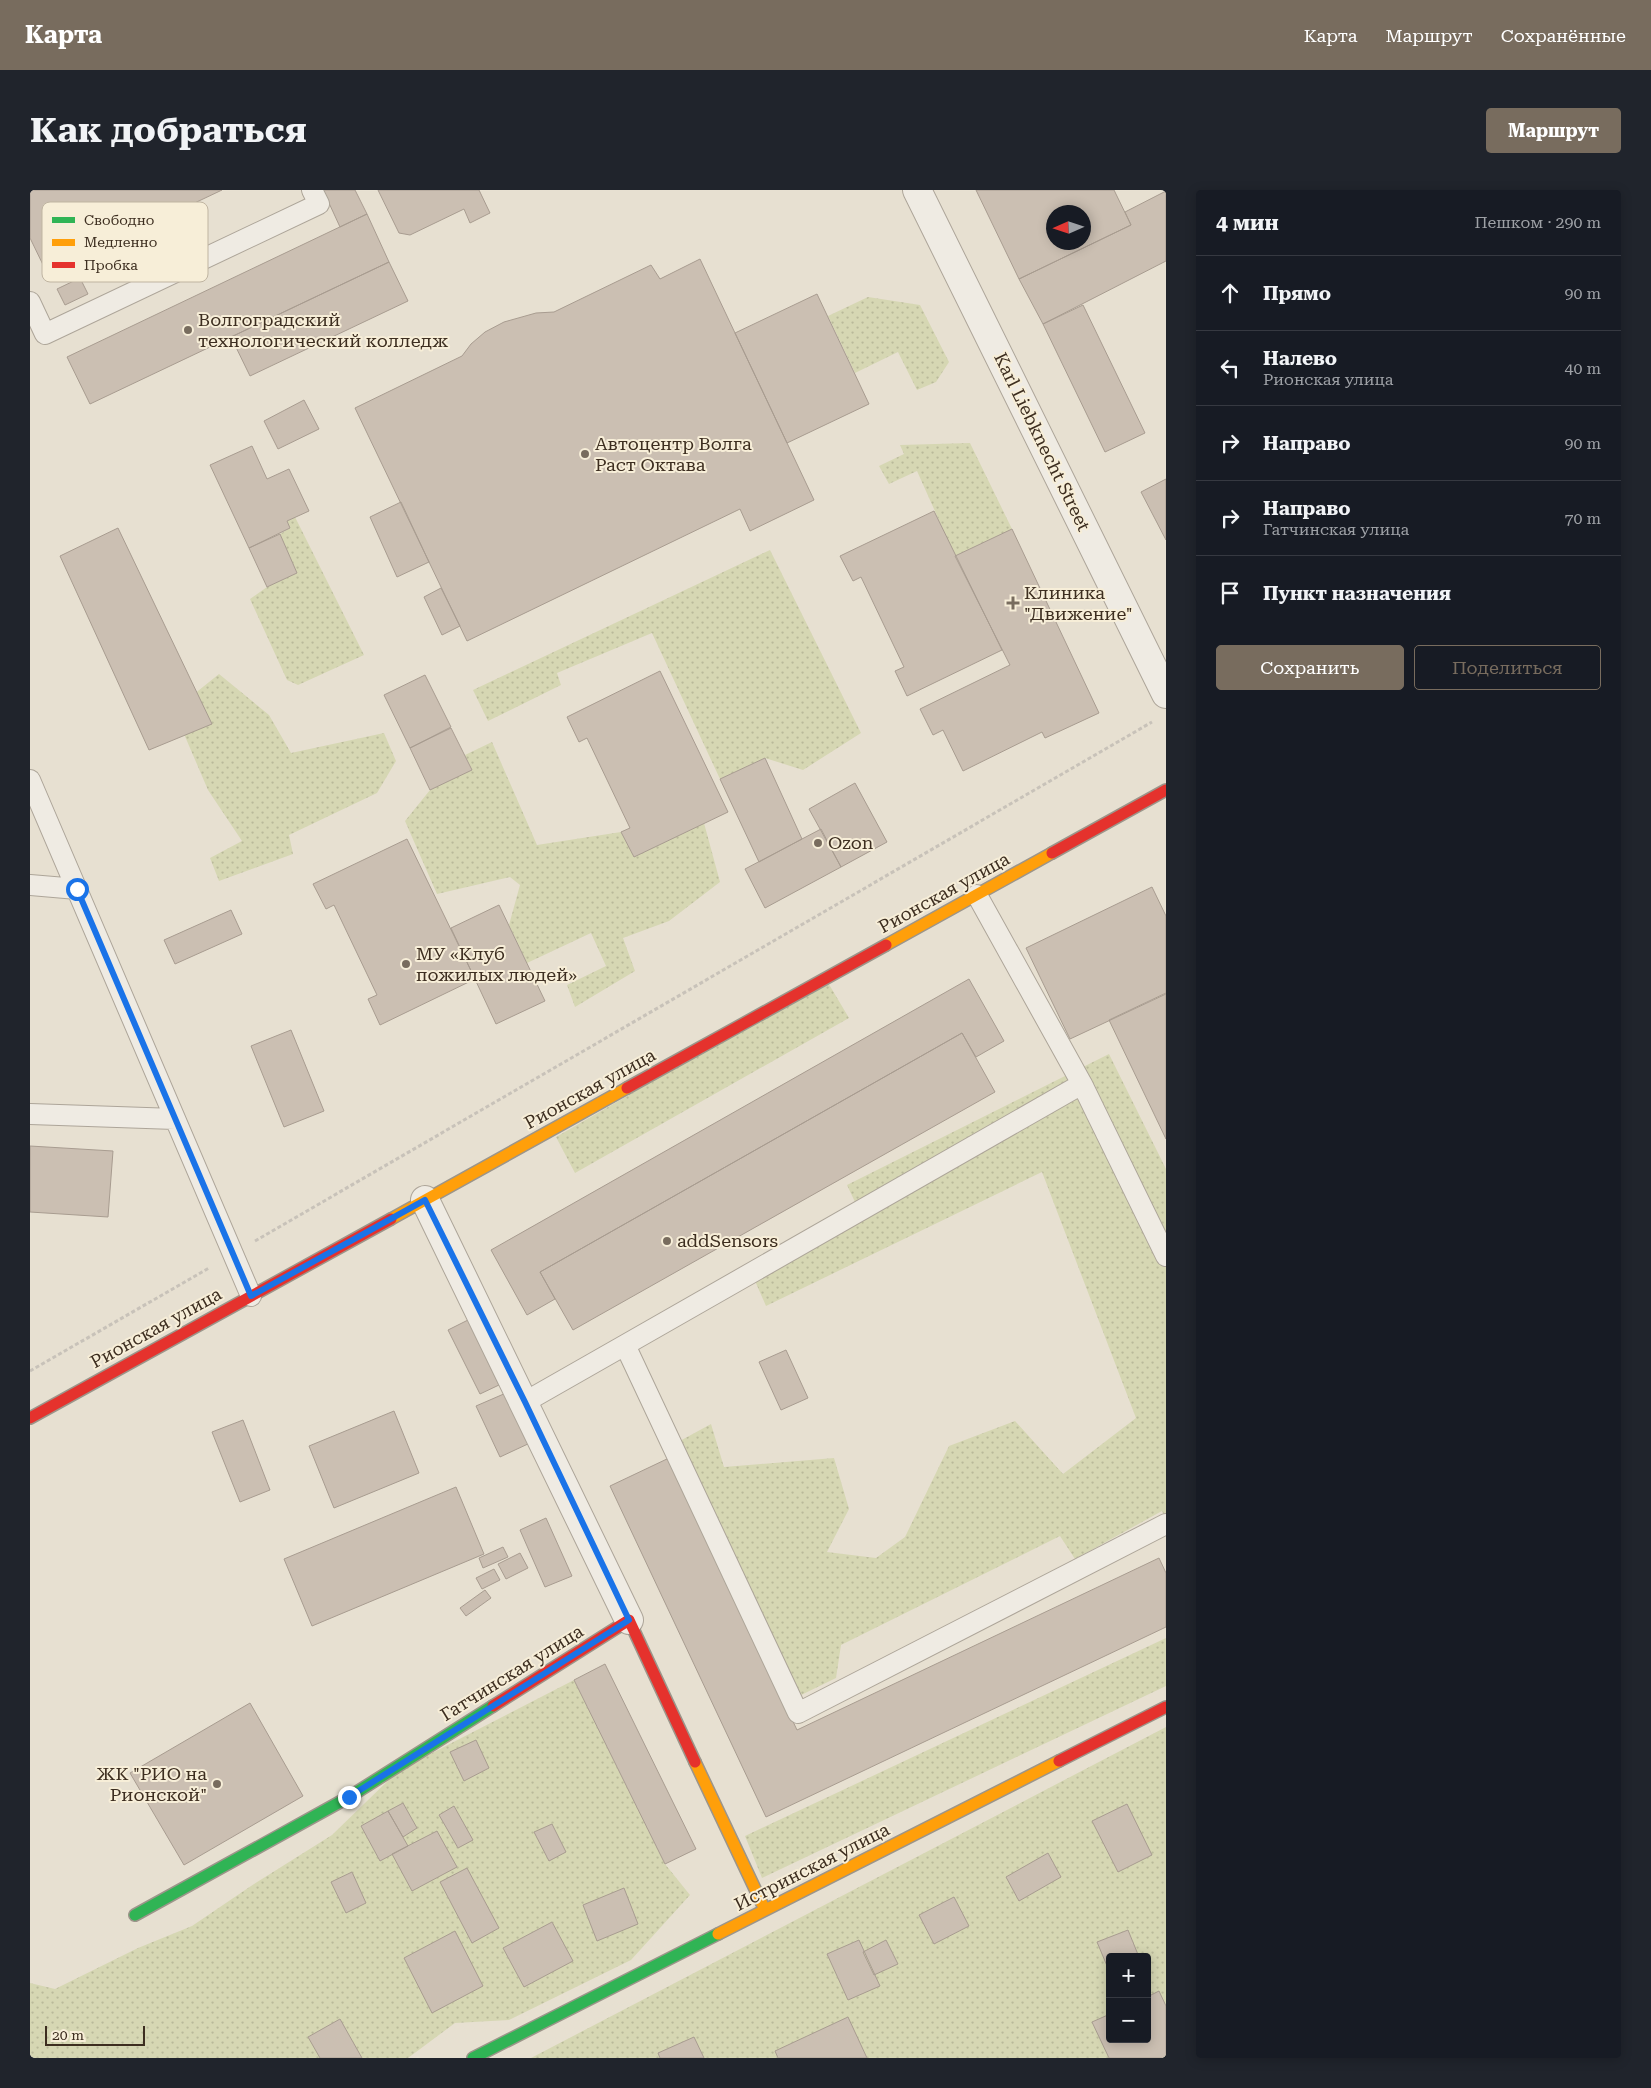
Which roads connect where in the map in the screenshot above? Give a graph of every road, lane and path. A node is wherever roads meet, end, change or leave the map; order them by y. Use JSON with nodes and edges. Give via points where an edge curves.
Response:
{"nodes":[{"id":1,"x":312,"y":190,"type":"edge"},
{"id":2,"x":917,"y":190,"type":"edge"},
{"id":3,"x":208,"y":257,"type":"edge"},
{"id":4,"x":155,"y":282,"type":"edge"},
{"id":5,"x":30,"y":302,"type":"edge"},
{"id":6,"x":1162,"y":707,"type":"edge"},
{"id":7,"x":30,"y":780,"type":"edge"},
{"id":8,"x":1166,"y":790,"type":"edge"},
{"id":9,"x":30,"y":885,"type":"edge"},
{"id":10,"x":77,"y":889,"type":"junction"},
{"id":11,"x":976,"y":895,"type":"junction"},
{"id":12,"x":1082,"y":1084,"type":"junction"},
{"id":13,"x":30,"y":1114,"type":"edge"},
{"id":14,"x":175,"y":1119,"type":"junction"},
{"id":15,"x":425,"y":1200,"type":"junction"},
{"id":16,"x":233,"y":1254,"type":"junction"},
{"id":17,"x":1166,"y":1256,"type":"edge"},
{"id":18,"x":251,"y":1296,"type":"junction"},
{"id":19,"x":625,"y":1345,"type":"junction"},
{"id":20,"x":30,"y":1371,"type":"edge"},
{"id":21,"x":525,"y":1402,"type":"junction"},
{"id":22,"x":30,"y":1418,"type":"edge"},
{"id":23,"x":1166,"y":1524,"type":"edge"},
{"id":24,"x":629,"y":1620,"type":"junction"},
{"id":25,"x":1166,"y":1707,"type":"edge"},
{"id":26,"x":765,"y":1910,"type":"junction"},
{"id":27,"x":135,"y":1915,"type":"dead end"},
{"id":28,"x":473,"y":2058,"type":"edge"}],
"edges":[{"from":1,"to":3,"type":"lane","via":[[319,204]]},
{"from":2,"to":6,"type":"street","name":"Karl Liebknecht Street"},
{"from":4,"to":5,"type":"lane","via":[[45,334]]},
{"from":6,"to":16,"type":"path"},
{"from":7,"to":10,"type":"lane"},
{"from":8,"to":11,"type":"street","name":"Рионская улица"},
{"from":9,"to":10,"type":"lane"},
{"from":10,"to":14,"type":"lane"},
{"from":11,"to":12,"type":"lane"},
{"from":11,"to":15,"type":"street","name":"Рионская улица"},
{"from":12,"to":17,"type":"lane"},
{"from":12,"to":19,"type":"lane"},
{"from":13,"to":14,"type":"lane"},
{"from":14,"to":16,"type":"lane"},
{"from":15,"to":18,"type":"street","name":"Рионская улица"},
{"from":15,"to":21,"type":"street"},
{"from":16,"to":18,"type":"lane"},
{"from":16,"to":20,"type":"path"},
{"from":18,"to":22,"type":"street","name":"Рионская улица"},
{"from":19,"to":21,"type":"lane"},
{"from":19,"to":23,"type":"lane","via":[[798,1713]]},
{"from":21,"to":24,"type":"street"},
{"from":24,"to":26,"type":"street"},
{"from":24,"to":27,"type":"street","name":"Гатчинская улица","via":[[349,1797]]},
{"from":25,"to":26,"type":"street","name":"Истринская улица"},
{"from":26,"to":28,"type":"street","name":"Истринская улица"}]}
